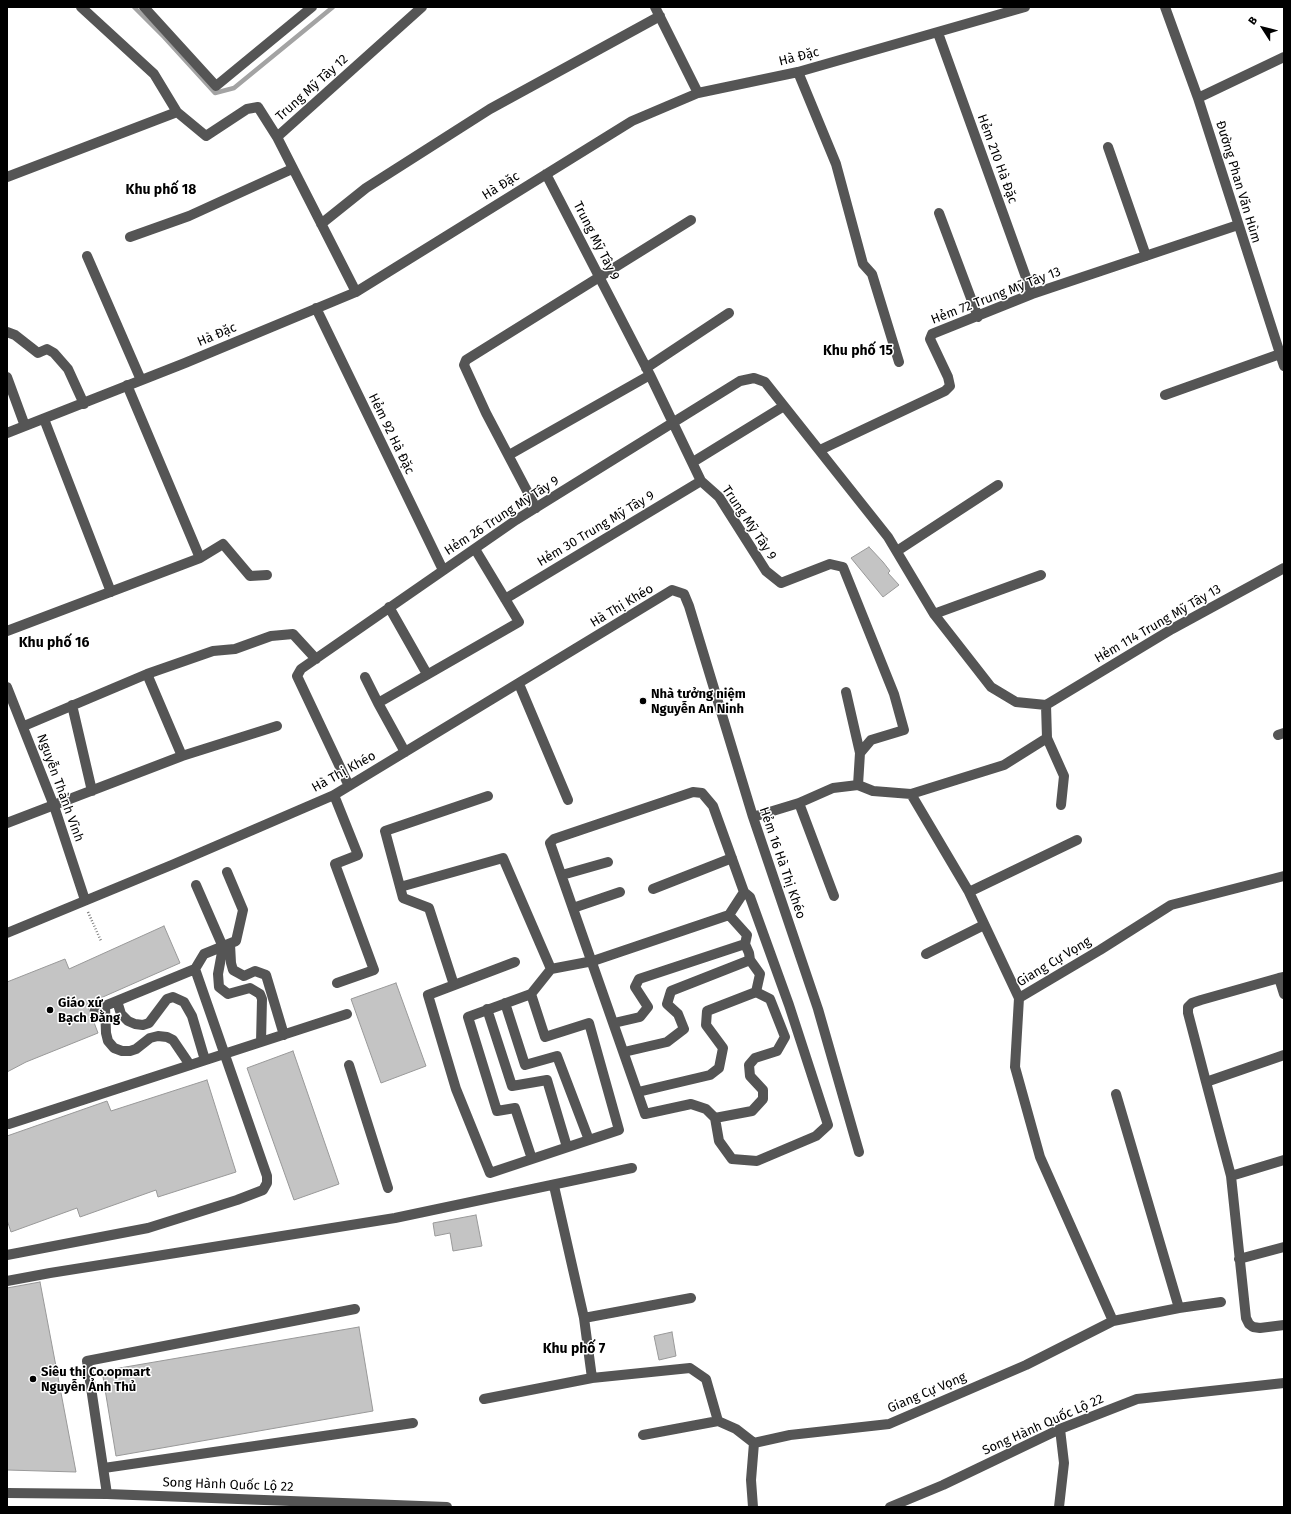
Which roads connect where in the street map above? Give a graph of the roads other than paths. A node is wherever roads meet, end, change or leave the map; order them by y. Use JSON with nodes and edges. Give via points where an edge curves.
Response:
{"nodes":[{"id":1,"x":81,"y":7,"type":"edge"},
{"id":2,"x":144,"y":7,"type":"edge"},
{"id":3,"x":312,"y":7,"type":"edge"},
{"id":4,"x":422,"y":7,"type":"edge"},
{"id":5,"x":1025,"y":7,"type":"edge"},
{"id":6,"x":1165,"y":7,"type":"edge"},
{"id":7,"x":658,"y":11,"type":"edge"},
{"id":8,"x":938,"y":32,"type":"junction"},
{"id":9,"x":1284,"y":57,"type":"edge"},
{"id":10,"x":798,"y":72,"type":"junction"},
{"id":11,"x":698,"y":94,"type":"junction"},
{"id":12,"x":1198,"y":98,"type":"junction"},
{"id":13,"x":178,"y":112,"type":"junction"},
{"id":14,"x":277,"y":137,"type":"junction"},
{"id":15,"x":1108,"y":147,"type":"dead end"},
{"id":16,"x":292,"y":168,"type":"junction"},
{"id":17,"x":546,"y":174,"type":"junction"},
{"id":18,"x":7,"y":177,"type":"edge"},
{"id":19,"x":939,"y":213,"type":"dead end"},
{"id":20,"x":691,"y":220,"type":"dead end"},
{"id":21,"x":321,"y":224,"type":"junction"},
{"id":22,"x":1238,"y":225,"type":"junction"},
{"id":23,"x":130,"y":237,"type":"dead end"},
{"id":24,"x":86,"y":256,"type":"dead end"},
{"id":25,"x":1146,"y":256,"type":"junction"},
{"id":26,"x":600,"y":278,"type":"junction"},
{"id":27,"x":356,"y":292,"type":"junction"},
{"id":28,"x":1032,"y":294,"type":"junction"},
{"id":29,"x":316,"y":308,"type":"junction"},
{"id":30,"x":729,"y":313,"type":"dead end"},
{"id":31,"x":978,"y":317,"type":"junction"},
{"id":32,"x":7,"y":332,"type":"edge"},
{"id":33,"x":1280,"y":354,"type":"junction"},
{"id":34,"x":899,"y":362,"type":"dead end"},
{"id":35,"x":1284,"y":366,"type":"edge"},
{"id":36,"x":648,"y":372,"type":"junction"},
{"id":37,"x":7,"y":377,"type":"edge"},
{"id":38,"x":141,"y":380,"type":"junction"},
{"id":39,"x":128,"y":385,"type":"junction"},
{"id":40,"x":1165,"y":395,"type":"dead end"},
{"id":41,"x":84,"y":404,"type":"junction"},
{"id":42,"x":784,"y":406,"type":"junction"},
{"id":43,"x":44,"y":419,"type":"junction"},
{"id":44,"x":673,"y":423,"type":"junction"},
{"id":45,"x":25,"y":426,"type":"junction"},
{"id":46,"x":7,"y":433,"type":"edge"},
{"id":47,"x":820,"y":450,"type":"junction"},
{"id":48,"x":509,"y":455,"type":"junction"},
{"id":49,"x":693,"y":462,"type":"junction"},
{"id":50,"x":701,"y":481,"type":"junction"},
{"id":51,"x":998,"y":485,"type":"dead end"},
{"id":52,"x":536,"y":508,"type":"junction"},
{"id":53,"x":475,"y":549,"type":"junction"},
{"id":54,"x":897,"y":551,"type":"junction"},
{"id":55,"x":200,"y":558,"type":"junction"},
{"id":56,"x":1284,"y":568,"type":"edge"},
{"id":57,"x":443,"y":570,"type":"junction"},
{"id":58,"x":267,"y":575,"type":"dead end"},
{"id":59,"x":1041,"y":575,"type":"dead end"},
{"id":60,"x":672,"y":590,"type":"joint"},
{"id":61,"x":111,"y":592,"type":"junction"},
{"id":62,"x":505,"y":599,"type":"junction"},
{"id":63,"x":389,"y":607,"type":"junction"},
{"id":64,"x":934,"y":614,"type":"junction"},
{"id":65,"x":7,"y":631,"type":"edge"},
{"id":66,"x":316,"y":658,"type":"junction"},
{"id":67,"x":147,"y":674,"type":"junction"},
{"id":68,"x":427,"y":674,"type":"junction"},
{"id":69,"x":365,"y":677,"type":"dead end"},
{"id":70,"x":519,"y":684,"type":"junction"},
{"id":71,"x":7,"y":687,"type":"edge"},
{"id":72,"x":846,"y":692,"type":"dead end"},
{"id":73,"x":378,"y":703,"type":"junction"},
{"id":74,"x":72,"y":705,"type":"junction"},
{"id":75,"x":1046,"y":705,"type":"junction"},
{"id":76,"x":24,"y":726,"type":"junction"},
{"id":77,"x":277,"y":726,"type":"dead end"},
{"id":78,"x":1047,"y":738,"type":"junction"},
{"id":79,"x":405,"y":752,"type":"junction"},
{"id":80,"x":860,"y":753,"type":"junction"},
{"id":81,"x":182,"y":756,"type":"junction"},
{"id":82,"x":858,"y":785,"type":"junction"},
{"id":83,"x":349,"y":786,"type":"junction"},
{"id":84,"x":92,"y":791,"type":"junction"},
{"id":85,"x":911,"y":794,"type":"junction"},
{"id":86,"x":334,"y":795,"type":"junction"},
{"id":87,"x":488,"y":796,"type":"dead end"},
{"id":88,"x":568,"y":800,"type":"dead end"},
{"id":89,"x":799,"y":803,"type":"junction"},
{"id":90,"x":1061,"y":805,"type":"dead end"},
{"id":91,"x":54,"y":806,"type":"junction"},
{"id":92,"x":753,"y":817,"type":"junction"},
{"id":93,"x":7,"y":823,"type":"edge"},
{"id":94,"x":1077,"y":840,"type":"dead end"},
{"id":95,"x":732,"y":858,"type":"junction"},
{"id":96,"x":608,"y":862,"type":"dead end"},
{"id":97,"x":227,"y":872,"type":"dead end"},
{"id":98,"x":562,"y":876,"type":"junction"},
{"id":99,"x":1284,"y":876,"type":"edge"},
{"id":100,"x":196,"y":885,"type":"dead end"},
{"id":101,"x":400,"y":887,"type":"junction"},
{"id":102,"x":654,"y":889,"type":"dead end"},
{"id":103,"x":620,"y":892,"type":"dead end"},
{"id":104,"x":744,"y":892,"type":"junction"},
{"id":105,"x":969,"y":892,"type":"junction"},
{"id":106,"x":834,"y":896,"type":"dead end"},
{"id":107,"x":84,"y":900,"type":"junction"},
{"id":108,"x":573,"y":908,"type":"junction"},
{"id":109,"x":730,"y":915,"type":"junction"},
{"id":110,"x":984,"y":925,"type":"junction"},
{"id":111,"x":7,"y":933,"type":"edge"},
{"id":112,"x":745,"y":944,"type":"junction"},
{"id":113,"x":226,"y":945,"type":"junction"},
{"id":114,"x":926,"y":954,"type":"dead end"},
{"id":115,"x":750,"y":960,"type":"junction"},
{"id":116,"x":593,"y":961,"type":"junction"},
{"id":117,"x":515,"y":962,"type":"dead end"},
{"id":118,"x":196,"y":969,"type":"junction"},
{"id":119,"x":551,"y":969,"type":"junction"},
{"id":120,"x":1281,"y":977,"type":"edge"},
{"id":121,"x":337,"y":983,"type":"dead end"},
{"id":122,"x":454,"y":985,"type":"junction"},
{"id":123,"x":756,"y":992,"type":"junction"},
{"id":124,"x":531,"y":994,"type":"junction"},
{"id":125,"x":1284,"y":994,"type":"edge"},
{"id":126,"x":1019,"y":998,"type":"junction"},
{"id":127,"x":117,"y":1001,"type":"junction"},
{"id":128,"x":505,"y":1003,"type":"junction"},
{"id":129,"x":106,"y":1006,"type":"junction"},
{"id":130,"x":487,"y":1009,"type":"junction"},
{"id":131,"x":95,"y":1010,"type":"dead end"},
{"id":132,"x":347,"y":1014,"type":"dead end"},
{"id":133,"x":614,"y":1023,"type":"junction"},
{"id":134,"x":284,"y":1035,"type":"junction"},
{"id":135,"x":261,"y":1042,"type":"junction"},
{"id":136,"x":624,"y":1052,"type":"junction"},
{"id":137,"x":225,"y":1053,"type":"junction"},
{"id":138,"x":1284,"y":1055,"type":"edge"},
{"id":139,"x":205,"y":1060,"type":"junction"},
{"id":140,"x":190,"y":1065,"type":"junction"},
{"id":141,"x":349,"y":1066,"type":"dead end"},
{"id":142,"x":1206,"y":1082,"type":"junction"},
{"id":143,"x":638,"y":1092,"type":"junction"},
{"id":144,"x":1116,"y":1094,"type":"dead end"},
{"id":145,"x":715,"y":1118,"type":"junction"},
{"id":146,"x":9,"y":1124,"type":"dead end"},
{"id":147,"x":589,"y":1140,"type":"junction"},
{"id":148,"x":567,"y":1147,"type":"junction"},
{"id":149,"x":859,"y":1152,"type":"dead end"},
{"id":150,"x":532,"y":1159,"type":"junction"},
{"id":151,"x":1284,"y":1160,"type":"edge"},
{"id":152,"x":632,"y":1168,"type":"dead end"},
{"id":153,"x":1231,"y":1176,"type":"junction"},
{"id":154,"x":554,"y":1186,"type":"junction"},
{"id":155,"x":388,"y":1188,"type":"dead end"},
{"id":156,"x":1284,"y":1246,"type":"edge"},
{"id":157,"x":7,"y":1255,"type":"edge"},
{"id":158,"x":1239,"y":1259,"type":"junction"},
{"id":159,"x":7,"y":1281,"type":"edge"},
{"id":160,"x":691,"y":1298,"type":"dead end"},
{"id":161,"x":1221,"y":1302,"type":"dead end"},
{"id":162,"x":1180,"y":1308,"type":"junction"},
{"id":163,"x":355,"y":1309,"type":"dead end"},
{"id":164,"x":584,"y":1318,"type":"junction"},
{"id":165,"x":1113,"y":1321,"type":"junction"},
{"id":166,"x":1284,"y":1325,"type":"edge"},
{"id":167,"x":592,"y":1378,"type":"junction"},
{"id":168,"x":1284,"y":1383,"type":"edge"},
{"id":169,"x":484,"y":1400,"type":"dead end"},
{"id":170,"x":718,"y":1420,"type":"junction"},
{"id":171,"x":413,"y":1423,"type":"dead end"},
{"id":172,"x":1060,"y":1429,"type":"junction"},
{"id":173,"x":643,"y":1435,"type":"dead end"},
{"id":174,"x":754,"y":1443,"type":"junction"},
{"id":175,"x":104,"y":1468,"type":"junction"},
{"id":176,"x":7,"y":1493,"type":"edge"},
{"id":177,"x":107,"y":1494,"type":"junction"},
{"id":178,"x":387,"y":1506,"type":"edge"},
{"id":179,"x":447,"y":1507,"type":"edge"},
{"id":180,"x":753,"y":1507,"type":"edge"},
{"id":181,"x":890,"y":1507,"type":"edge"},
{"id":182,"x":1059,"y":1507,"type":"edge"}],
"edges":[{"from":1,"to":13,"type":"street","via":[[154,74]]},
{"from":2,"to":3,"type":"street","via":[[216,86]]},
{"from":4,"to":14,"type":"street","name":"Trung Mỹ Tây 12"},
{"from":5,"to":8,"type":"street","name":"Hà Đặc"},
{"from":6,"to":12,"type":"street","name":"Đường Phan Văn Hùm"},
{"from":7,"to":11,"type":"street"},
{"from":7,"to":21,"type":"street","via":[[490,108],[366,188]]},
{"from":8,"to":10,"type":"street","name":"Hà Đặc"},
{"from":8,"to":28,"type":"street","name":"Hẻm 210 Hà Đặc"},
{"from":9,"to":12,"type":"street"},
{"from":10,"to":11,"type":"street","name":"Hà Đặc"},
{"from":10,"to":34,"type":"street","via":[[836,164],[863,264],[872,274]]},
{"from":11,"to":17,"type":"street","name":"Hà Đặc","via":[[632,121]]},
{"from":12,"to":22,"type":"street","name":"Đường Phan Văn Hùm"},
{"from":13,"to":14,"type":"street","via":[[206,136],[246,109],[258,107]]},
{"from":13,"to":18,"type":"street"},
{"from":14,"to":16,"type":"street","name":"Trung Mỹ Tây 12"},
{"from":15,"to":25,"type":"street"},
{"from":16,"to":21,"type":"street","name":"Trung Mỹ Tây 12"},
{"from":16,"to":23,"type":"street","via":[[189,216]]},
{"from":17,"to":26,"type":"street","name":"Trung Mỹ Tây 9"},
{"from":17,"to":27,"type":"street","name":"Hà Đặc"},
{"from":19,"to":31,"type":"street"},
{"from":20,"to":26,"type":"street"},
{"from":21,"to":27,"type":"street","name":"Trung Mỹ Tây 12"},
{"from":22,"to":25,"type":"street","name":"Hẻm 72 Trung Mỹ Tây 13"},
{"from":22,"to":33,"type":"street","name":"Đường Phan Văn Hùm"},
{"from":24,"to":38,"type":"street"},
{"from":25,"to":28,"type":"street","name":"Hẻm 72 Trung Mỹ Tây 13"},
{"from":26,"to":36,"type":"street","name":"Trung Mỹ Tây 9"},
{"from":26,"to":48,"type":"street","via":[[466,360],[464,365],[497,437]]},
{"from":27,"to":29,"type":"street","name":"Hà Đặc"},
{"from":28,"to":31,"type":"street","name":"Hẻm 72 Trung Mỹ Tây 13"},
{"from":29,"to":38,"type":"street","name":"Hà Đặc"},
{"from":29,"to":57,"type":"street","name":"Hẻm 92 Hà Đặc"},
{"from":30,"to":36,"type":"street"},
{"from":31,"to":47,"type":"street","name":"Hẻm 72 Trung Mỹ Tây 13","via":[[930,336],[950,386]]},
{"from":32,"to":41,"type":"street","via":[[15,335],[38,353],[47,349],[54,353],[68,369]]},
{"from":33,"to":35,"type":"street","name":"Đường Phan Văn Hùm"},
{"from":33,"to":40,"type":"street"},
{"from":36,"to":44,"type":"street","name":"Trung Mỹ Tây 9"},
{"from":36,"to":48,"type":"street"},
{"from":37,"to":45,"type":"street"},
{"from":38,"to":39,"type":"street","name":"Hà Đặc"},
{"from":39,"to":41,"type":"street","name":"Hà Đặc"},
{"from":39,"to":55,"type":"street"},
{"from":41,"to":43,"type":"street","name":"Hà Đặc"},
{"from":42,"to":44,"type":"street","name":"Hẻm 26 Trung Mỹ Tây 9","via":[[765,382],[754,378],[740,381]]},
{"from":42,"to":47,"type":"street","name":"Hẻm 26 Trung Mỹ Tây 9"},
{"from":42,"to":49,"type":"street"},
{"from":43,"to":45,"type":"street","name":"Hà Đặc"},
{"from":43,"to":61,"type":"street"},
{"from":44,"to":49,"type":"street","name":"Trung Mỹ Tây 9"},
{"from":44,"to":52,"type":"street","name":"Hẻm 26 Trung Mỹ Tây 9"},
{"from":45,"to":46,"type":"street","name":"Hà Đặc"},
{"from":47,"to":54,"type":"street","name":"Hẻm 26 Trung Mỹ Tây 9"},
{"from":48,"to":52,"type":"street"},
{"from":49,"to":50,"type":"street","name":"Trung Mỹ Tây 9"},
{"from":50,"to":62,"type":"street","name":"Hẻm 30 Trung Mỹ Tây 9"},
{"from":50,"to":80,"type":"street","name":"Trung Mỹ Tây 9","via":[[719,497],[766,571],[781,583],[830,564],[843,567],[894,694],[904,730],[871,740]]},
{"from":51,"to":54,"type":"street"},
{"from":52,"to":53,"type":"street","name":"Hẻm 26 Trung Mỹ Tây 9"},
{"from":53,"to":57,"type":"street","name":"Hẻm 26 Trung Mỹ Tây 9"},
{"from":53,"to":62,"type":"street"},
{"from":54,"to":64,"type":"street","name":"Hẻm 26 Trung Mỹ Tây 9"},
{"from":55,"to":58,"type":"street","via":[[223,544],[250,576]]},
{"from":55,"to":61,"type":"street"},
{"from":56,"to":75,"type":"street","name":"Hẻm 114 Trung Mỹ Tây 13","via":[[1172,629]]},
{"from":57,"to":63,"type":"street","name":"Hẻm 26 Trung Mỹ Tây 9"},
{"from":59,"to":64,"type":"street"},
{"from":60,"to":70,"type":"street","name":"Hà Thị Khéo"},
{"from":60,"to":92,"type":"street","name":"Hẻm 16 Hà Thị Khéo","via":[[684,594],[689,606]]},
{"from":61,"to":65,"type":"street"},
{"from":62,"to":68,"type":"street","via":[[519,622]]},
{"from":63,"to":66,"type":"street","name":"Hẻm 26 Trung Mỹ Tây 9"},
{"from":63,"to":68,"type":"street"},
{"from":64,"to":75,"type":"street","name":"Hẻm 26 Trung Mỹ Tây 9","via":[[991,686],[1016,702]]},
{"from":66,"to":67,"type":"street","via":[[293,634],[271,636],[235,649],[213,650]]},
{"from":66,"to":83,"type":"street","name":"Hẻm 26 Trung Mỹ Tây 9","via":[[301,669],[298,676]]},
{"from":67,"to":74,"type":"street"},
{"from":67,"to":81,"type":"street"},
{"from":68,"to":73,"type":"street"},
{"from":69,"to":73,"type":"street"},
{"from":70,"to":79,"type":"street","name":"Hà Thị Khéo"},
{"from":70,"to":88,"type":"street"},
{"from":71,"to":76,"type":"street","name":"Nguyễn Thành Vĩnh"},
{"from":72,"to":80,"type":"street"},
{"from":73,"to":79,"type":"street"},
{"from":74,"to":76,"type":"street"},
{"from":74,"to":84,"type":"street"},
{"from":75,"to":78,"type":"street"},
{"from":76,"to":91,"type":"street","name":"Nguyễn Thành Vĩnh"},
{"from":77,"to":81,"type":"street"},
{"from":78,"to":85,"type":"street","via":[[1004,765]]},
{"from":78,"to":90,"type":"street","via":[[1064,776]]},
{"from":79,"to":83,"type":"street","name":"Hà Thị Khéo"},
{"from":80,"to":82,"type":"street"},
{"from":81,"to":84,"type":"street"},
{"from":82,"to":85,"type":"street","via":[[873,791]]},
{"from":82,"to":89,"type":"street","via":[[833,788]]},
{"from":83,"to":86,"type":"street","name":"Hà Thị Khéo"},
{"from":84,"to":91,"type":"street"},
{"from":85,"to":105,"type":"street"},
{"from":86,"to":107,"type":"street","name":"Hà Thị Khéo"},
{"from":86,"to":121,"type":"street","via":[[358,855],[335,864],[374,970]]},
{"from":87,"to":101,"type":"street","via":[[385,831]]},
{"from":89,"to":92,"type":"street"},
{"from":89,"to":106,"type":"street"},
{"from":91,"to":93,"type":"street"},
{"from":91,"to":107,"type":"street","name":"Nguyễn Thành Vĩnh"},
{"from":92,"to":149,"type":"street","name":"Hẻm 16 Hà Thị Khéo","via":[[818,1009]]},
{"from":94,"to":105,"type":"street"},
{"from":95,"to":98,"type":"street","via":[[713,806],[702,793],[693,792],[554,839],[550,843]]},
{"from":95,"to":102,"type":"street"},
{"from":95,"to":104,"type":"street"},
{"from":96,"to":98,"type":"street"},
{"from":97,"to":113,"type":"street","via":[[243,910],[236,941]]},
{"from":98,"to":108,"type":"street"},
{"from":99,"to":126,"type":"street","name":"Giang Cự Vọng","via":[[1170,905]]},
{"from":100,"to":113,"type":"street"},
{"from":101,"to":119,"type":"street","via":[[503,858]]},
{"from":101,"to":122,"type":"street","via":[[403,898],[429,908]]},
{"from":103,"to":108,"type":"street"},
{"from":104,"to":109,"type":"street"},
{"from":104,"to":145,"type":"street","via":[[750,897],[789,1005],[828,1126],[816,1136],[757,1161],[732,1159],[719,1141]]},
{"from":105,"to":110,"type":"street"},
{"from":107,"to":111,"type":"street","name":"Hà Thị Khéo"},
{"from":108,"to":116,"type":"street"},
{"from":109,"to":112,"type":"street","via":[[747,935]]},
{"from":109,"to":116,"type":"street"},
{"from":110,"to":114,"type":"street"},
{"from":110,"to":126,"type":"street"},
{"from":112,"to":115,"type":"street"},
{"from":112,"to":133,"type":"street","via":[[639,979],[635,987],[648,1007],[640,1017]]},
{"from":113,"to":118,"type":"street","via":[[204,954]]},
{"from":113,"to":134,"type":"street","via":[[233,970],[244,976],[255,971],[266,975]]},
{"from":113,"to":135,"type":"street","via":[[218,974],[219,987],[228,994],[250,988],[260,994]]},
{"from":115,"to":123,"type":"street","via":[[760,974]]},
{"from":115,"to":136,"type":"street","via":[[671,991],[667,1004],[678,1014],[684,1029],[667,1042]]},
{"from":116,"to":119,"type":"street"},
{"from":116,"to":133,"type":"street"},
{"from":117,"to":122,"type":"street"},
{"from":118,"to":127,"type":"street"},
{"from":118,"to":137,"type":"street"},
{"from":119,"to":124,"type":"street"},
{"from":120,"to":125,"type":"street"},
{"from":120,"to":142,"type":"street","via":[[1201,1000],[1188,1007]]},
{"from":122,"to":150,"type":"street","via":[[428,995],[456,1088],[490,1173]]},
{"from":123,"to":143,"type":"street","via":[[707,1011],[706,1025],[723,1048],[719,1068],[710,1075]]},
{"from":123,"to":145,"type":"street","via":[[770,999],[785,1037],[777,1051],[755,1058],[749,1065],[750,1076],[763,1090],[763,1099],[752,1111]]},
{"from":124,"to":128,"type":"street"},
{"from":124,"to":147,"type":"street","via":[[545,1037],[590,1023],[619,1130]]},
{"from":126,"to":165,"type":"street","name":"Giang Cự Vọng","via":[[1015,1067],[1040,1158]]},
{"from":127,"to":129,"type":"street"},
{"from":127,"to":139,"type":"street","via":[[121,1014],[128,1021],[143,1025],[149,1023],[167,999],[173,997],[184,1002],[192,1016]]},
{"from":128,"to":130,"type":"street"},
{"from":128,"to":147,"type":"street","via":[[525,1065],[557,1056]]},
{"from":129,"to":131,"type":"street"},
{"from":129,"to":140,"type":"street","via":[[106,1033],[114,1048],[130,1051],[150,1038],[167,1036],[174,1040]]},
{"from":130,"to":148,"type":"street","via":[[512,1086],[547,1080]]},
{"from":130,"to":150,"type":"street","via":[[468,1017],[497,1111],[515,1108]]},
{"from":132,"to":134,"type":"street"},
{"from":133,"to":136,"type":"street"},
{"from":134,"to":135,"type":"street"},
{"from":135,"to":137,"type":"street"},
{"from":136,"to":143,"type":"street"},
{"from":137,"to":139,"type":"street"},
{"from":137,"to":157,"type":"street","via":[[267,1176],[263,1190],[148,1228]]},
{"from":138,"to":142,"type":"street"},
{"from":139,"to":140,"type":"street"},
{"from":140,"to":146,"type":"street"},
{"from":141,"to":155,"type":"street"},
{"from":142,"to":153,"type":"street"},
{"from":143,"to":145,"type":"street","via":[[645,1114],[691,1104],[706,1109]]},
{"from":144,"to":162,"type":"street"},
{"from":147,"to":148,"type":"street"},
{"from":148,"to":150,"type":"street"},
{"from":151,"to":153,"type":"street"},
{"from":152,"to":154,"type":"street"},
{"from":153,"to":158,"type":"street"},
{"from":154,"to":159,"type":"street","via":[[396,1218]]},
{"from":154,"to":164,"type":"street"},
{"from":156,"to":158,"type":"street"},
{"from":158,"to":166,"type":"street","via":[[1246,1318],[1249,1324],[1260,1328]]},
{"from":160,"to":164,"type":"street"},
{"from":161,"to":162,"type":"street","name":"Giang Cự Vọng"},
{"from":162,"to":165,"type":"street","name":"Giang Cự Vọng"},
{"from":163,"to":175,"type":"street","via":[[87,1361]]},
{"from":164,"to":167,"type":"street"},
{"from":165,"to":174,"type":"street","name":"Giang Cự Vọng","via":[[1026,1365],[889,1424],[790,1435]]},
{"from":167,"to":169,"type":"street"},
{"from":167,"to":170,"type":"street","via":[[690,1368],[706,1378]]},
{"from":168,"to":172,"type":"street","name":"Song Hành Quốc Lộ 22","via":[[1137,1399]]},
{"from":170,"to":173,"type":"street"},
{"from":170,"to":174,"type":"street","via":[[736,1429]]},
{"from":171,"to":175,"type":"street"},
{"from":172,"to":181,"type":"street","name":"Song Hành Quốc Lộ 22","via":[[943,1485]]},
{"from":172,"to":182,"type":"street","via":[[1064,1463]]},
{"from":174,"to":180,"type":"street","via":[[751,1480]]},
{"from":175,"to":177,"type":"street"},
{"from":176,"to":177,"type":"street","name":"Song Hành Quốc Lộ 22"},
{"from":177,"to":178,"type":"street","name":"Song Hành Quốc Lộ 22"},
{"from":178,"to":179,"type":"street","name":"Song Hành Quốc Lộ 22"}]}
